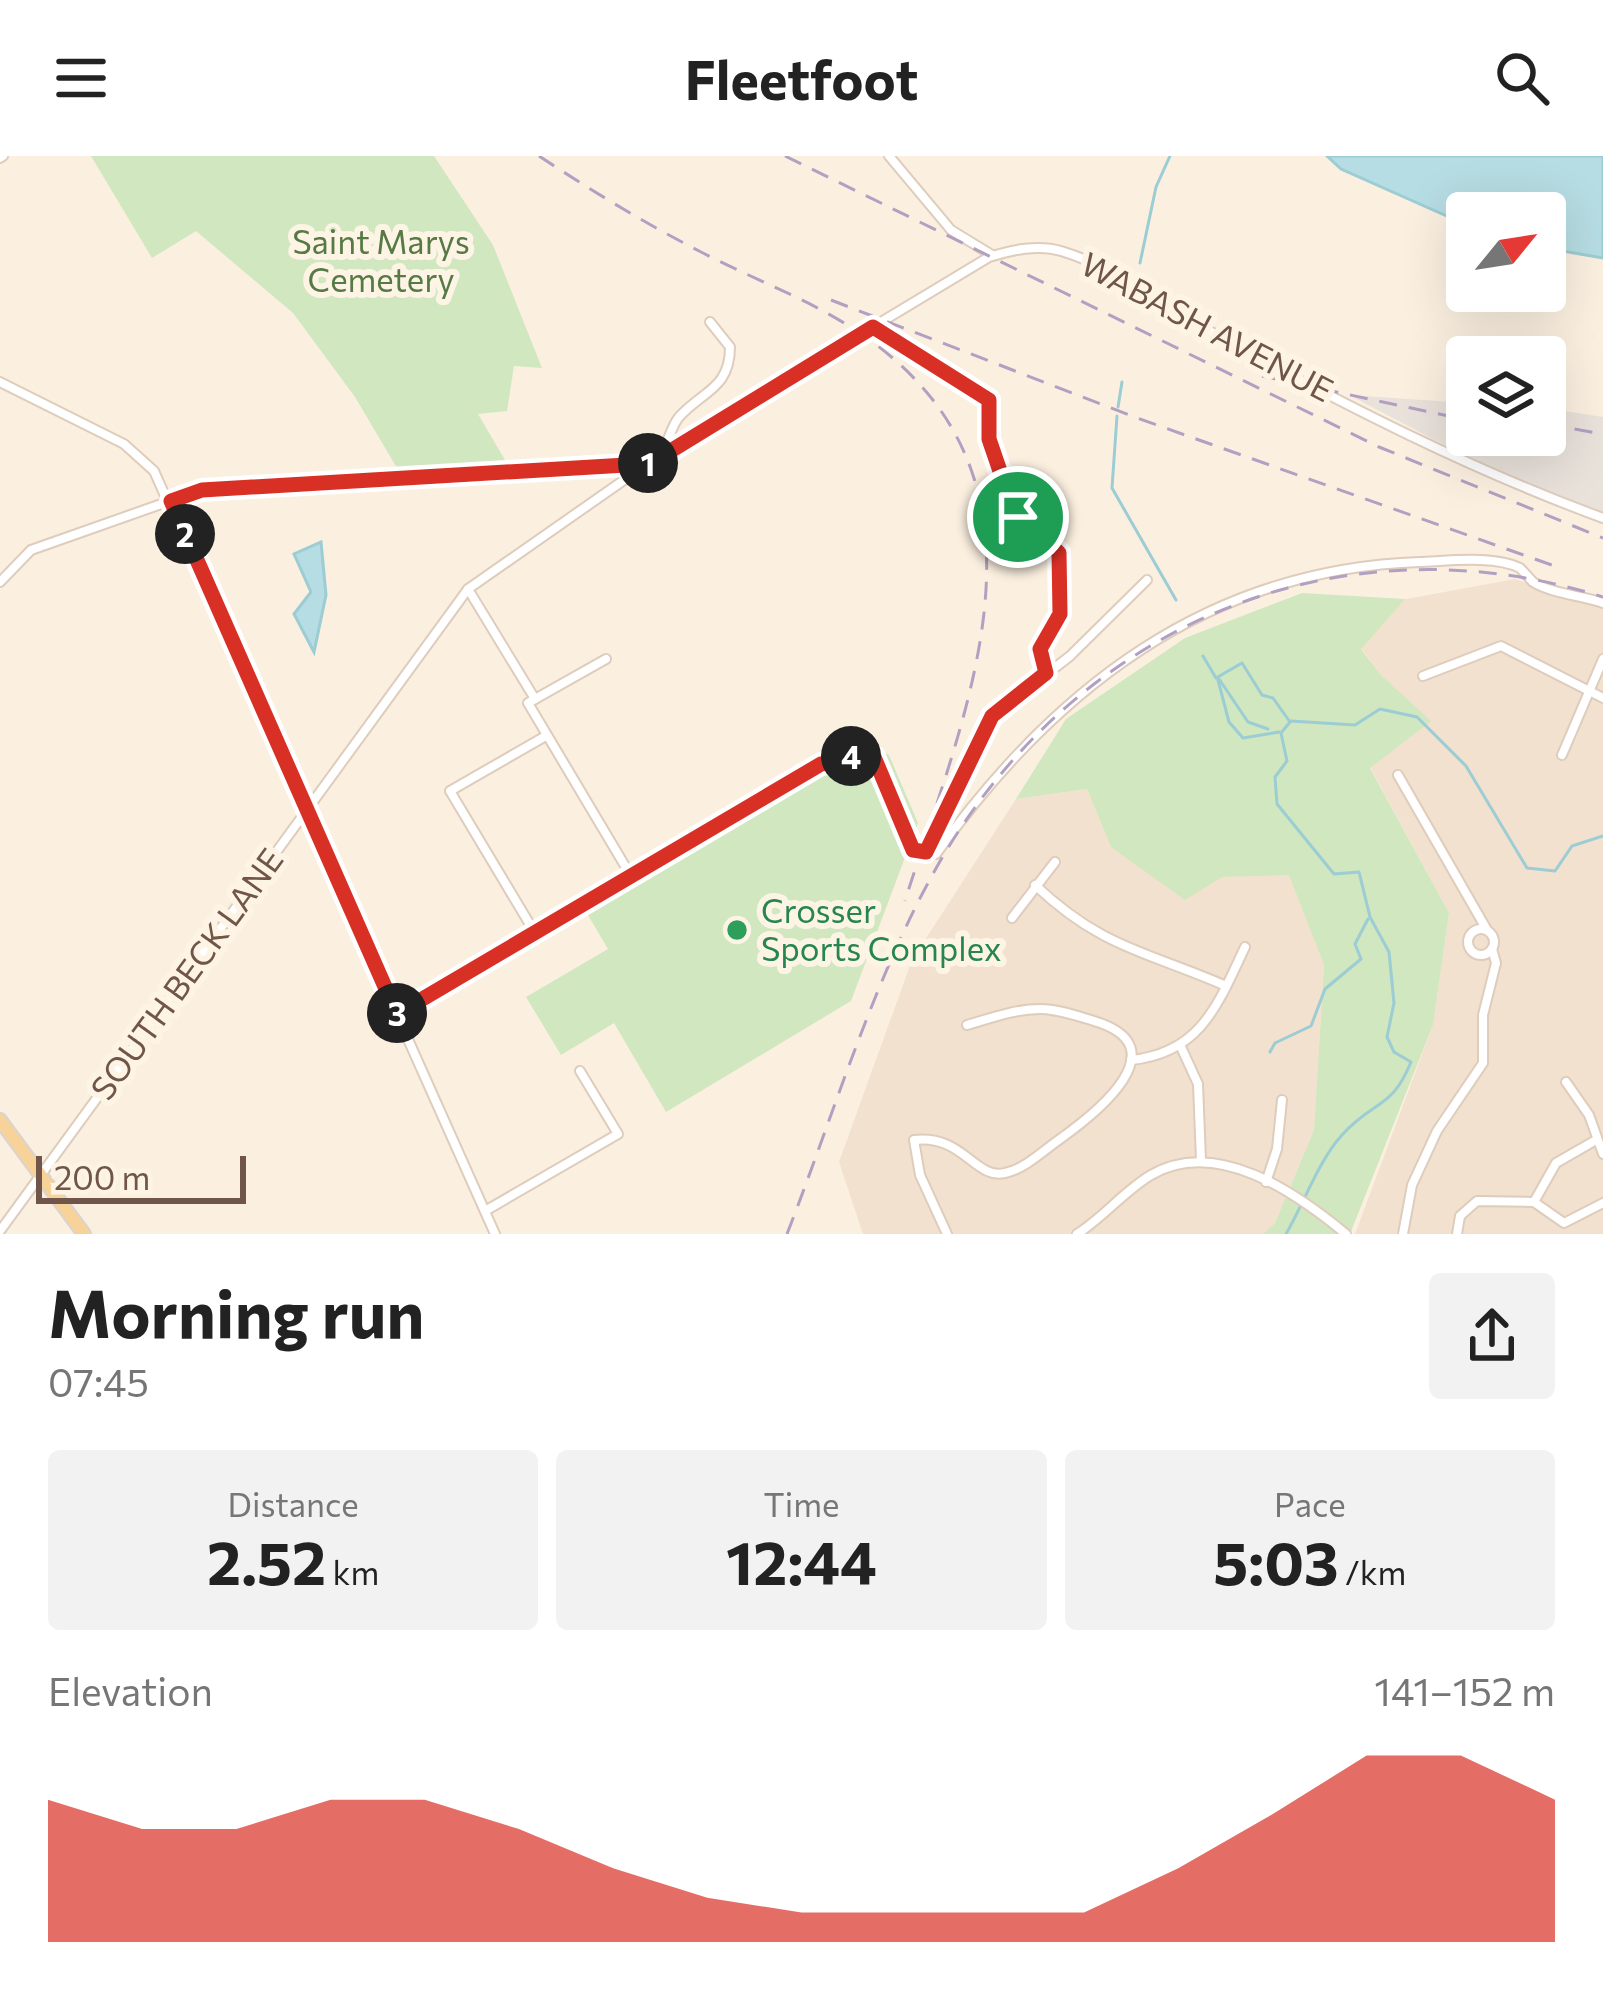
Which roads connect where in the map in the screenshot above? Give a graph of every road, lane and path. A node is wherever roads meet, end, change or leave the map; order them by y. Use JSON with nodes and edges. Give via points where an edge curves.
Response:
{"nodes":[{"id":1,"x":889,"y":156,"type":"edge"},
{"id":2,"x":993,"y":256,"type":"junction"},
{"id":3,"x":710,"y":322,"type":"dead end"},
{"id":4,"x":873,"y":327,"type":"junction"},
{"id":5,"x":0,"y":382,"type":"edge"},
{"id":6,"x":657,"y":457,"type":"junction"},
{"id":7,"x":633,"y":474,"type":"junction"},
{"id":8,"x":171,"y":501,"type":"junction"},
{"id":9,"x":1603,"y":518,"type":"edge"},
{"id":10,"x":1147,"y":580,"type":"dead end"},
{"id":11,"x":0,"y":582,"type":"edge"},
{"id":12,"x":468,"y":589,"type":"junction"},
{"id":13,"x":1603,"y":602,"type":"edge"},
{"id":14,"x":606,"y":659,"type":"dead end"},
{"id":15,"x":1603,"y":659,"type":"edge"},
{"id":16,"x":1046,"y":673,"type":"junction"},
{"id":17,"x":1423,"y":676,"type":"dead end"},
{"id":18,"x":1591,"y":692,"type":"junction"},
{"id":19,"x":1603,"y":698,"type":"edge"},
{"id":20,"x":535,"y":699,"type":"junction"},
{"id":21,"x":544,"y":737,"type":"junction"},
{"id":22,"x":1562,"y":755,"type":"dead end"},
{"id":23,"x":1399,"y":775,"type":"dead end"},
{"id":24,"x":308,"y":808,"type":"junction"},
{"id":25,"x":926,"y":852,"type":"junction"},
{"id":26,"x":1055,"y":862,"type":"dead end"},
{"id":27,"x":631,"y":876,"type":"junction"},
{"id":28,"x":1035,"y":885,"type":"junction"},
{"id":29,"x":1012,"y":918,"type":"dead end"},
{"id":30,"x":1487,"y":930,"type":"junction"},
{"id":31,"x":536,"y":934,"type":"junction"},
{"id":32,"x":1245,"y":947,"type":"dead end"},
{"id":33,"x":1492,"y":950,"type":"junction"},
{"id":34,"x":1226,"y":986,"type":"junction"},
{"id":35,"x":397,"y":1014,"type":"junction"},
{"id":36,"x":967,"y":1025,"type":"dead end"},
{"id":37,"x":1181,"y":1047,"type":"junction"},
{"id":38,"x":1131,"y":1060,"type":"junction"},
{"id":39,"x":580,"y":1071,"type":"dead end"},
{"id":40,"x":1566,"y":1082,"type":"dead end"},
{"id":41,"x":1282,"y":1100,"type":"dead end"},
{"id":42,"x":0,"y":1120,"type":"edge"},
{"id":43,"x":1595,"y":1140,"type":"junction"},
{"id":44,"x":1603,"y":1154,"type":"edge"},
{"id":45,"x":1201,"y":1162,"type":"junction"},
{"id":46,"x":41,"y":1176,"type":"junction"},
{"id":47,"x":1266,"y":1182,"type":"junction"},
{"id":48,"x":1534,"y":1202,"type":"junction"},
{"id":49,"x":1603,"y":1203,"type":"edge"},
{"id":50,"x":485,"y":1211,"type":"junction"},
{"id":51,"x":0,"y":1231,"type":"edge"},
{"id":52,"x":84,"y":1234,"type":"edge"},
{"id":53,"x":495,"y":1234,"type":"edge"},
{"id":54,"x":946,"y":1234,"type":"edge"},
{"id":55,"x":1077,"y":1234,"type":"edge"},
{"id":56,"x":1346,"y":1234,"type":"edge"},
{"id":57,"x":1403,"y":1234,"type":"edge"},
{"id":58,"x":1457,"y":1234,"type":"edge"}],
"edges":[{"from":1,"to":2,"type":"street","via":[[951,230]]},
{"from":2,"to":4,"type":"street","name":"WABASH AVENUE"},
{"from":2,"to":9,"type":"street","name":"WABASH AVENUE","via":[[1046,248],[1101,265],[1319,387],[1518,487]]},
{"from":3,"to":6,"type":"street","via":[[730,347],[727,374],[681,415]]},
{"from":4,"to":6,"type":"street","name":"WABASH AVENUE"},
{"from":4,"to":16,"type":"street","via":[[989,400],[989,439],[1013,509],[1059,553],[1060,614],[1040,649]]},
{"from":5,"to":8,"type":"street","via":[[124,444]]},
{"from":6,"to":7,"type":"street","name":"WABASH AVENUE"},
{"from":7,"to":8,"type":"street","via":[[626,465],[514,470],[202,490]]},
{"from":7,"to":12,"type":"street","name":"SOUTH BECK LANE"},
{"from":8,"to":11,"type":"street","via":[[32,550]]},
{"from":8,"to":24,"type":"street"},
{"from":10,"to":16,"type":"street"},
{"from":12,"to":20,"type":"street"},
{"from":12,"to":24,"type":"street","name":"SOUTH BECK LANE"},
{"from":13,"to":25,"type":"street","via":[[1534,583],[1520,568],[1436,561],[1352,568],[1258,592],[1170,632],[1082,691],[1013,754],[936,854]]},
{"from":14,"to":20,"type":"street"},
{"from":15,"to":18,"type":"street"},
{"from":16,"to":25,"type":"street","via":[[992,716]]},
{"from":17,"to":18,"type":"street","via":[[1501,646]]},
{"from":18,"to":19,"type":"street"},
{"from":18,"to":22,"type":"street"},
{"from":20,"to":21,"type":"street","via":[[528,703]]},
{"from":21,"to":27,"type":"street"},
{"from":21,"to":31,"type":"street","via":[[450,791]]},
{"from":23,"to":30,"type":"street"},
{"from":24,"to":35,"type":"street"},
{"from":24,"to":46,"type":"street","name":"SOUTH BECK LANE"},
{"from":25,"to":27,"type":"street","via":[[913,850],[874,757],[821,764]]},
{"from":26,"to":28,"type":"street"},
{"from":27,"to":31,"type":"street"},
{"from":28,"to":29,"type":"street"},
{"from":28,"to":34,"type":"street","via":[[1076,923]]},
{"from":30,"to":33,"type":"street"},
{"from":30,"to":33,"type":"street","via":[[1472,934],[1469,946],[1477,954]]},
{"from":31,"to":35,"type":"street"},
{"from":32,"to":34,"type":"street"},
{"from":33,"to":57,"type":"street","via":[[1483,1063],[1437,1131],[1412,1185]]},
{"from":34,"to":37,"type":"street","via":[[1204,1028]]},
{"from":35,"to":50,"type":"street"},
{"from":36,"to":38,"type":"street","via":[[1060,1011],[1115,1030]]},
{"from":37,"to":38,"type":"street"},
{"from":37,"to":45,"type":"street","via":[[1198,1084]]},
{"from":38,"to":54,"type":"street","via":[[1104,1106],[1012,1171],[987,1171],[941,1139],[914,1140]]},
{"from":39,"to":50,"type":"street","via":[[618,1134]]},
{"from":40,"to":43,"type":"street","via":[[1589,1114]]},
{"from":41,"to":47,"type":"street"},
{"from":42,"to":46,"type":"main road"},
{"from":43,"to":44,"type":"street"},
{"from":43,"to":48,"type":"street","via":[[1556,1163]]},
{"from":45,"to":47,"type":"street"},
{"from":45,"to":55,"type":"street","via":[[1151,1175]]},
{"from":46,"to":51,"type":"street","name":"SOUTH BECK LANE"},
{"from":46,"to":52,"type":"main road"},
{"from":47,"to":56,"type":"street"},
{"from":48,"to":49,"type":"street","via":[[1564,1223]]},
{"from":48,"to":58,"type":"street","via":[[1477,1201],[1460,1216]]},
{"from":50,"to":53,"type":"street"}]}
